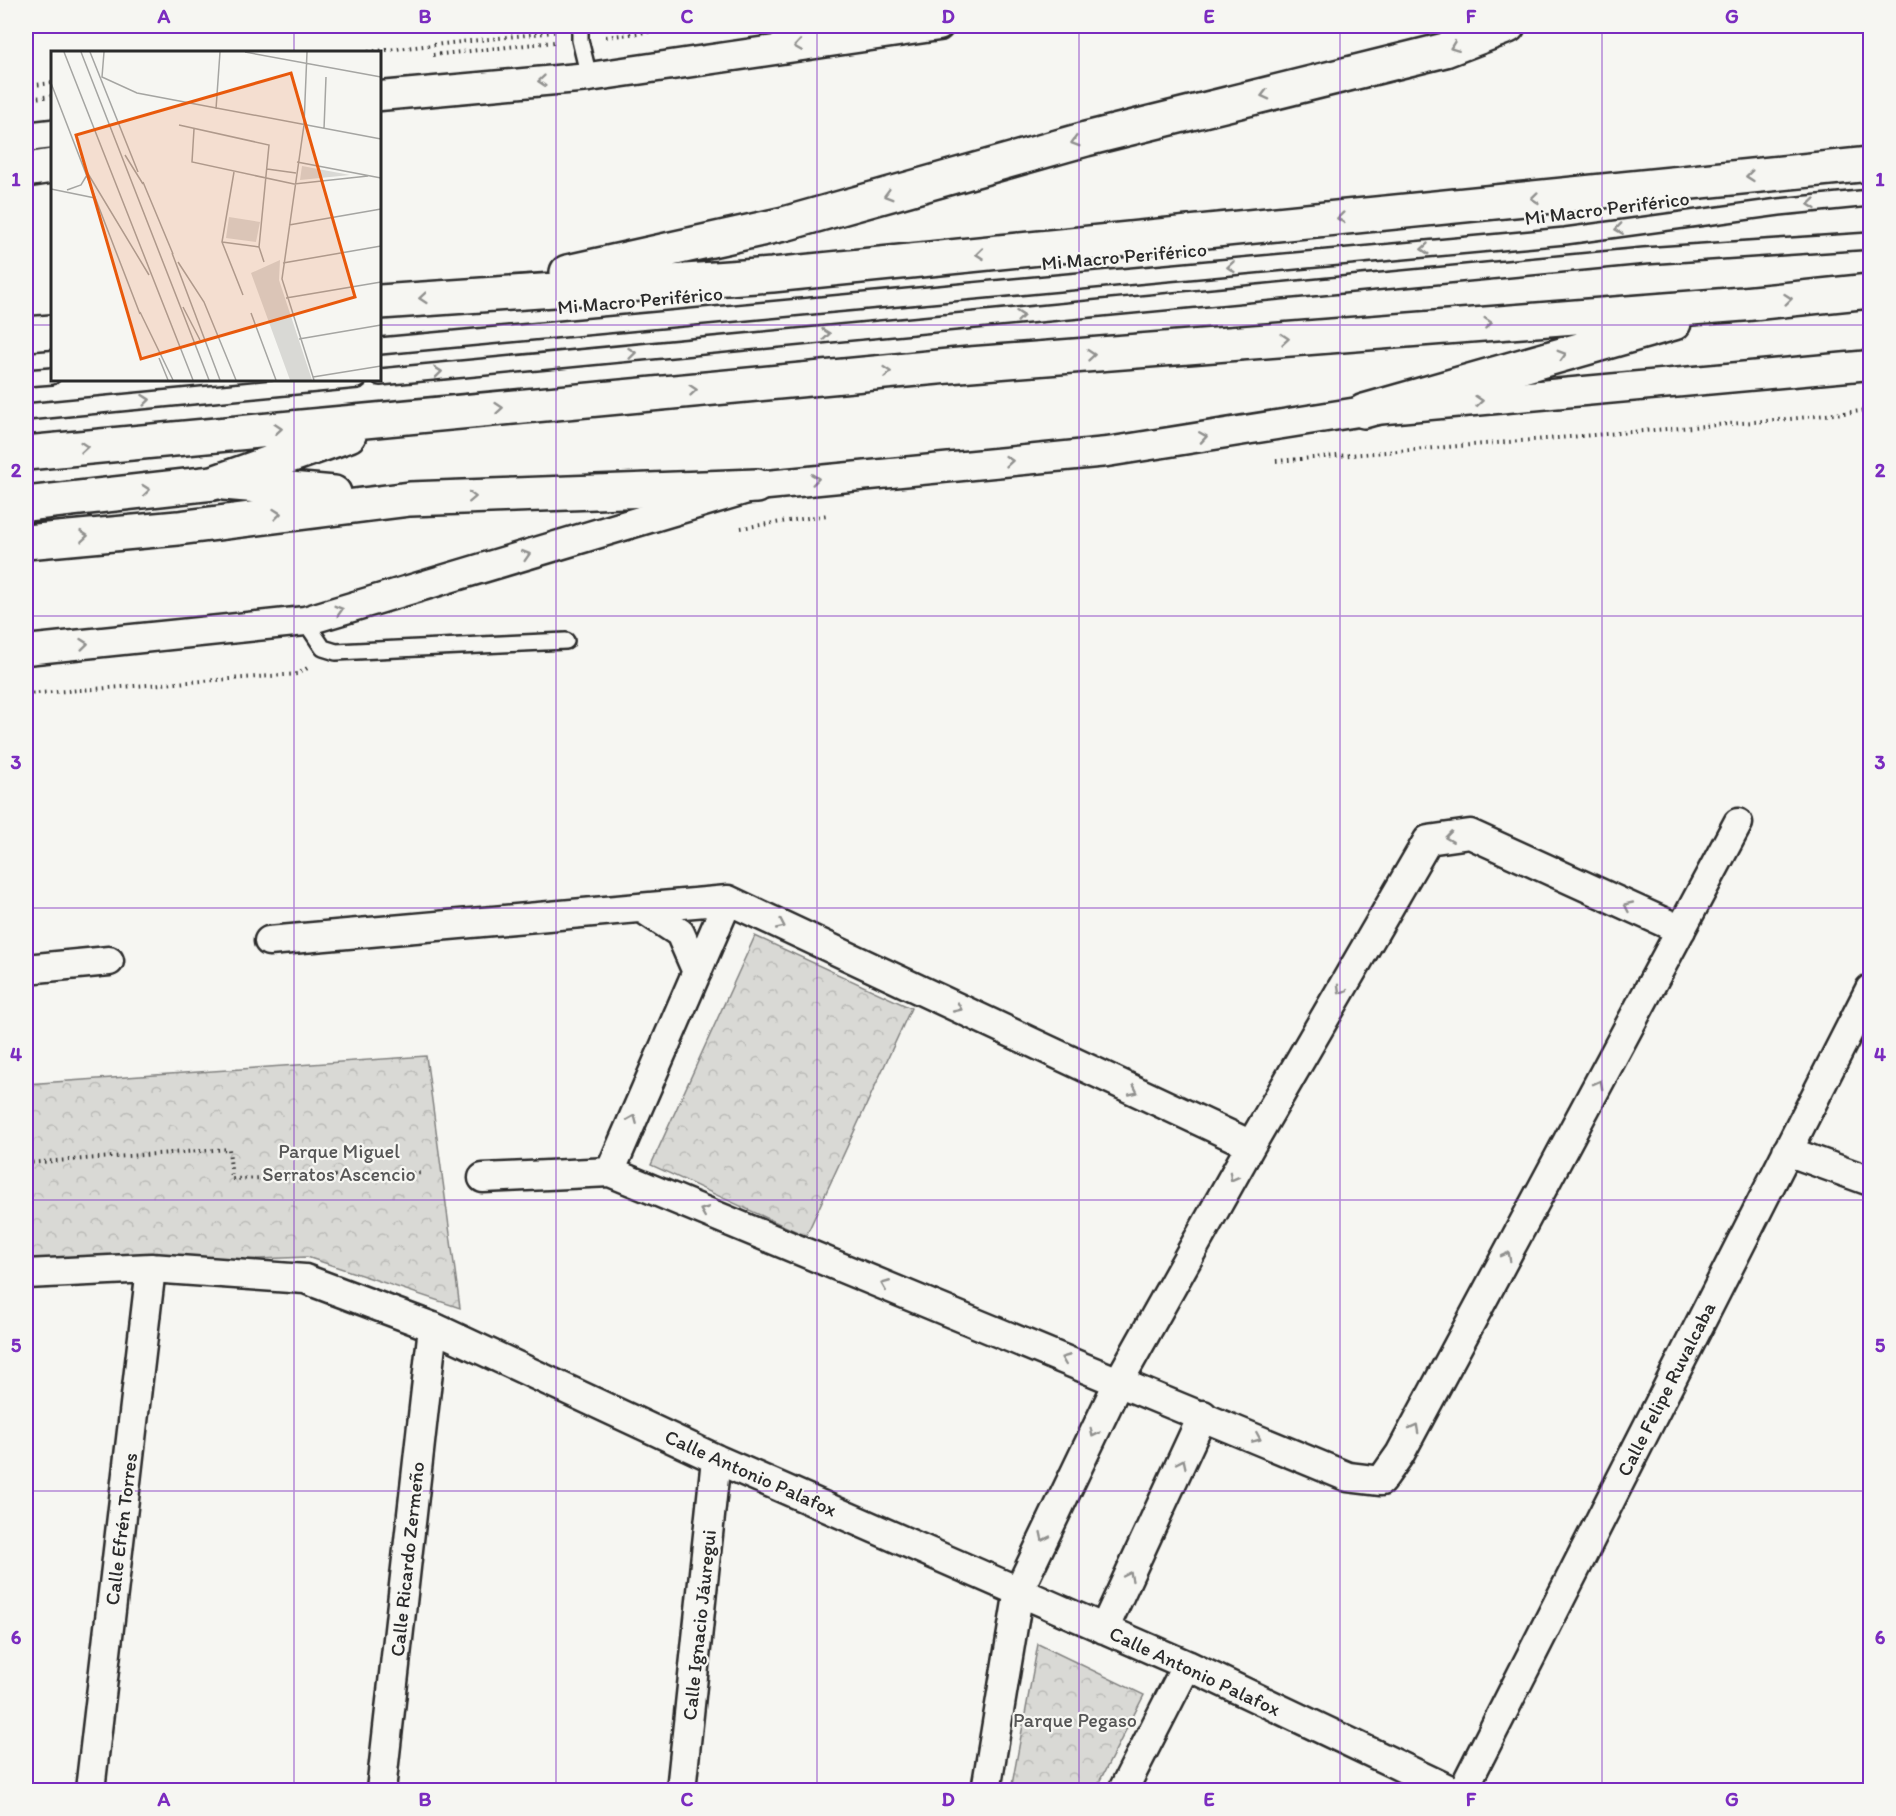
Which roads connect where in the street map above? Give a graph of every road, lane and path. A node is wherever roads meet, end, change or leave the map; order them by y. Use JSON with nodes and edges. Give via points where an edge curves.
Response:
{"nodes":[{"id":1,"x":939,"y":26,"type":"edge"},
{"id":2,"x":1508,"y":26,"type":"edge"},
{"id":3,"x":580,"y":31,"type":"edge"},
{"id":4,"x":662,"y":31,"type":"dead end"},
{"id":5,"x":378,"y":51,"type":"edge"},
{"id":6,"x":427,"y":56,"type":"dead end"},
{"id":7,"x":589,"y":77,"type":"junction"},
{"id":8,"x":51,"y":83,"type":"edge"},
{"id":9,"x":26,"y":86,"type":"edge"},
{"id":10,"x":51,"y":96,"type":"edge"},
{"id":11,"x":381,"y":96,"type":"edge"},
{"id":12,"x":26,"y":99,"type":"edge"},
{"id":13,"x":51,"y":134,"type":"edge"},
{"id":14,"x":26,"y":137,"type":"edge"},
{"id":15,"x":1870,"y":164,"type":"edge"},
{"id":16,"x":51,"y":166,"type":"edge"},
{"id":17,"x":26,"y":170,"type":"edge"},
{"id":18,"x":1870,"y":198,"type":"edge"},
{"id":19,"x":1870,"y":242,"type":"edge"},
{"id":20,"x":1870,"y":291,"type":"edge"},
{"id":21,"x":467,"y":294,"type":"junction"},
{"id":22,"x":381,"y":302,"type":"edge"},
{"id":23,"x":1743,"y":304,"type":"junction"},
{"id":24,"x":51,"y":332,"type":"edge"},
{"id":25,"x":26,"y":334,"type":"edge"},
{"id":26,"x":381,"y":345,"type":"edge"},
{"id":27,"x":1870,"y":365,"type":"edge"},
{"id":28,"x":51,"y":376,"type":"edge"},
{"id":29,"x":381,"y":377,"type":"edge"},
{"id":30,"x":26,"y":378,"type":"edge"},
{"id":31,"x":348,"y":381,"type":"edge"},
{"id":32,"x":1870,"y":410,"type":"edge"},
{"id":33,"x":1364,"y":411,"type":"junction"},
{"id":34,"x":26,"y":412,"type":"edge"},
{"id":35,"x":399,"y":417,"type":"junction"},
{"id":36,"x":26,"y":453,"type":"edge"},
{"id":37,"x":1270,"y":461,"type":"dead end"},
{"id":38,"x":213,"y":483,"type":"junction"},
{"id":39,"x":757,"y":486,"type":"junction"},
{"id":40,"x":410,"y":500,"type":"junction"},
{"id":41,"x":26,"y":504,"type":"edge"},
{"id":42,"x":839,"y":513,"type":"dead end"},
{"id":43,"x":737,"y":528,"type":"dead end"},
{"id":44,"x":26,"y":542,"type":"edge"},
{"id":45,"x":305,"y":621,"type":"junction"},
{"id":46,"x":566,"y":641,"type":"dead end"},
{"id":47,"x":26,"y":651,"type":"edge"},
{"id":48,"x":336,"y":652,"type":"junction"},
{"id":49,"x":26,"y":694,"type":"edge"},
{"id":50,"x":1738,"y":823,"type":"dead end"},
{"id":51,"x":728,"y":900,"type":"junction"},
{"id":52,"x":642,"y":908,"type":"junction"},
{"id":53,"x":1681,"y":930,"type":"junction"},
{"id":54,"x":269,"y":941,"type":"dead end"},
{"id":55,"x":109,"y":961,"type":"dead end"},
{"id":56,"x":26,"y":969,"type":"edge"},
{"id":57,"x":697,"y":972,"type":"junction"},
{"id":58,"x":1870,"y":989,"type":"edge"},
{"id":59,"x":1251,"y":1145,"type":"junction"},
{"id":60,"x":1787,"y":1151,"type":"junction"},
{"id":61,"x":26,"y":1163,"type":"edge"},
{"id":62,"x":424,"y":1173,"type":"dead end"},
{"id":63,"x":610,"y":1173,"type":"junction"},
{"id":64,"x":483,"y":1178,"type":"dead end"},
{"id":65,"x":1870,"y":1181,"type":"edge"},
{"id":66,"x":151,"y":1268,"type":"junction"},
{"id":67,"x":26,"y":1274,"type":"edge"},
{"id":68,"x":433,"y":1327,"type":"junction"},
{"id":69,"x":1119,"y":1381,"type":"junction"},
{"id":70,"x":1203,"y":1415,"type":"junction"},
{"id":71,"x":716,"y":1460,"type":"junction"},
{"id":72,"x":1019,"y":1590,"type":"junction"},
{"id":73,"x":1104,"y":1629,"type":"junction"},
{"id":74,"x":1187,"y":1665,"type":"junction"},
{"id":75,"x":90,"y":1791,"type":"edge"},
{"id":76,"x":381,"y":1791,"type":"edge"},
{"id":77,"x":681,"y":1791,"type":"edge"},
{"id":78,"x":986,"y":1791,"type":"edge"},
{"id":79,"x":1123,"y":1791,"type":"edge"},
{"id":80,"x":1450,"y":1791,"type":"edge"},
{"id":81,"x":1463,"y":1791,"type":"edge"}],
"edges":[{"from":1,"to":7,"type":"street","one_way":true},
{"from":2,"to":21,"type":"highway","one_way":true,"via":[[1445,50],[1086,139],[784,224]]},
{"from":3,"to":4,"type":"path"},
{"from":3,"to":5,"type":"path"},
{"from":3,"to":6,"type":"path"},
{"from":3,"to":7,"type":"lane"},
{"from":7,"to":11,"type":"street","one_way":true},
{"from":8,"to":9,"type":"path"},
{"from":10,"to":12,"type":"path"},
{"from":13,"to":14,"type":"street"},
{"from":15,"to":21,"type":"highway","one_way":true,"via":[[772,275]]},
{"from":16,"to":17,"type":"highway"},
{"from":18,"to":26,"type":"lane","name":"Mi Macro Periférico","one_way":true,"via":[[1564,236]]},
{"from":29,"to":19,"type":"lane","one_way":true,"via":[[1632,257]]},
{"from":23,"to":20,"type":"highway","one_way":true},
{"from":21,"to":22,"type":"highway","one_way":true},
{"from":33,"to":23,"type":"highway","one_way":true},
{"from":35,"to":23,"type":"highway","one_way":true,"via":[[982,363]]},
{"from":24,"to":25,"type":"highway"},
{"from":33,"to":27,"type":"street","one_way":true},
{"from":28,"to":30,"type":"lane"},
{"from":34,"to":31,"type":"lane","one_way":true},
{"from":32,"to":37,"type":"path"},
{"from":39,"to":33,"type":"street","one_way":true,"via":[[1107,452]]},
{"from":36,"to":35,"type":"highway","one_way":true},
{"from":35,"to":38,"type":"highway"},
{"from":38,"to":40,"type":"highway"},
{"from":41,"to":38,"type":"highway","one_way":true},
{"from":40,"to":39,"type":"highway","one_way":true},
{"from":45,"to":39,"type":"street","one_way":true},
{"from":44,"to":40,"type":"highway","one_way":true},
{"from":42,"to":43,"type":"path"},
{"from":47,"to":45,"type":"street","one_way":true},
{"from":45,"to":48,"type":"lane","via":[[323,648]]},
{"from":46,"to":48,"type":"lane"},
{"from":48,"to":49,"type":"path","via":[[298,674]]},
{"from":50,"to":53,"type":"street"},
{"from":51,"to":52,"type":"street"},
{"from":51,"to":57,"type":"street"},
{"from":51,"to":59,"type":"street","one_way":true},
{"from":52,"to":54,"type":"street"},
{"from":52,"to":57,"type":"street","via":[[680,933]]},
{"from":53,"to":59,"type":"street","one_way":true,"via":[[1470,834],[1428,840]]},
{"from":70,"to":53,"type":"street","one_way":true,"via":[[1348,1477],[1381,1481],[1400,1454]]},
{"from":55,"to":56,"type":"street"},
{"from":63,"to":57,"type":"street","one_way":true},
{"from":58,"to":60,"type":"street","name":"Calle Felipe Ruvalcaba"},
{"from":59,"to":69,"type":"street","one_way":true},
{"from":60,"to":65,"type":"street"},
{"from":60,"to":81,"type":"street","name":"Calle Felipe Ruvalcaba"},
{"from":61,"to":62,"type":"path","via":[[229,1149],[232,1179]]},
{"from":63,"to":64,"type":"street"},
{"from":69,"to":63,"type":"street","one_way":true},
{"from":66,"to":67,"type":"street","name":"Calle Antonio Palafox"},
{"from":66,"to":68,"type":"street","name":"Calle Antonio Palafox","via":[[305,1279]]},
{"from":66,"to":75,"type":"street","name":"Calle Efrén Torres"},
{"from":68,"to":71,"type":"street","name":"Calle Antonio Palafox"},
{"from":68,"to":76,"type":"street","name":"Calle Ricardo Zermeño"},
{"from":69,"to":70,"type":"street"},
{"from":69,"to":72,"type":"street","one_way":true},
{"from":73,"to":70,"type":"street","one_way":true},
{"from":71,"to":72,"type":"street","name":"Calle Antonio Palafox"},
{"from":71,"to":77,"type":"street","name":"Calle Ignacio Jáuregui"},
{"from":72,"to":73,"type":"street","name":"Calle Antonio Palafox"},
{"from":72,"to":78,"type":"street"},
{"from":73,"to":74,"type":"street","name":"Calle Antonio Palafox"},
{"from":74,"to":79,"type":"street"},
{"from":74,"to":80,"type":"street","name":"Calle Antonio Palafox"}]}
